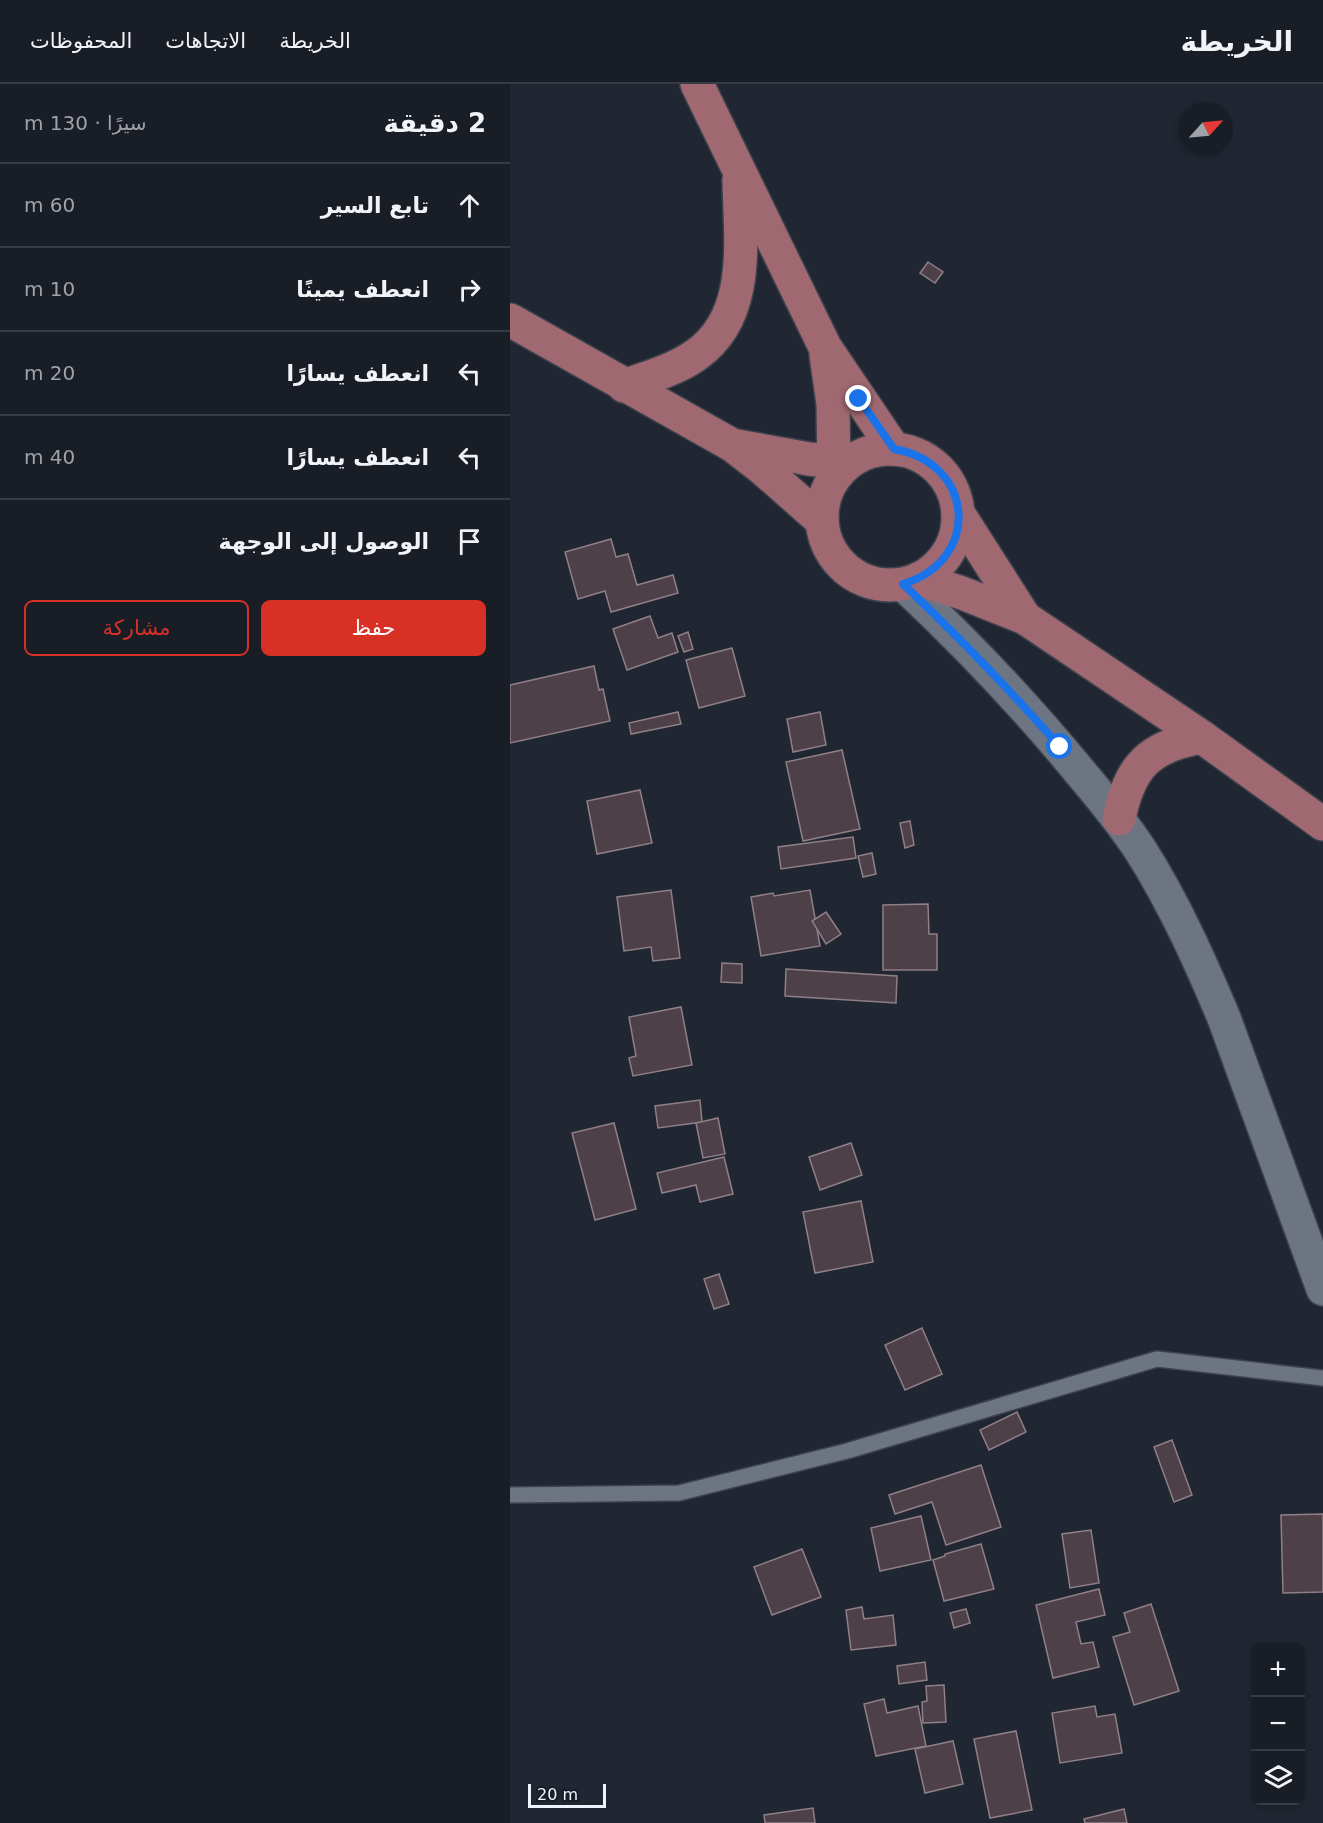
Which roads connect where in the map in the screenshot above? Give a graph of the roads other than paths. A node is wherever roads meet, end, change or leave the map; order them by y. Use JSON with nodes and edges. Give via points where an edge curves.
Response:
{"nodes":[{"id":1,"x":697,"y":84,"type":"edge"},
{"id":2,"x":739,"y":170,"type":"junction"},
{"id":3,"x":510,"y":320,"type":"edge"},
{"id":4,"x":825,"y":347,"type":"junction"},
{"id":5,"x":624,"y":386,"type":"junction"},
{"id":6,"x":732,"y":445,"type":"junction"},
{"id":7,"x":894,"y":449,"type":"junction"},
{"id":8,"x":839,"y":468,"type":"junction"},
{"id":9,"x":958,"y":513,"type":"junction"},
{"id":10,"x":822,"y":521,"type":"junction"},
{"id":11,"x":910,"y":582,"type":"junction"},
{"id":12,"x":1025,"y":618,"type":"junction"},
{"id":13,"x":1202,"y":737,"type":"junction"},
{"id":14,"x":1119,"y":819,"type":"junction"},
{"id":15,"x":1323,"y":824,"type":"edge"},
{"id":16,"x":1323,"y":1289,"type":"edge"},
{"id":17,"x":1323,"y":1378,"type":"edge"},
{"id":18,"x":510,"y":1495,"type":"edge"}],
"edges":[{"from":1,"to":2,"type":"main road"},
{"from":2,"to":4,"type":"main road"},
{"from":2,"to":5,"type":"main road","via":[[740,275],[732,307],[717,337],[695,356],[667,371]]},
{"from":3,"to":5,"type":"main road"},
{"from":4,"to":7,"type":"main road"},
{"from":4,"to":8,"type":"main road"},
{"from":5,"to":6,"type":"main road"},
{"from":6,"to":8,"type":"main road"},
{"from":6,"to":10,"type":"main road"},
{"from":7,"to":8,"type":"main road","via":[[862,455]]},
{"from":7,"to":9,"type":"main road","via":[[910,452],[938,469],[955,497]]},
{"from":8,"to":10,"type":"main road","via":[[825,499]]},
{"from":9,"to":11,"type":"main road","via":[[957,529],[944,559],[932,571]]},
{"from":9,"to":12,"type":"main road"},
{"from":10,"to":11,"type":"main road","via":[[832,552],[855,575],[878,584]]},
{"from":11,"to":12,"type":"main road","via":[[962,593]]},
{"from":11,"to":14,"type":"main road","via":[[1008,688]]},
{"from":12,"to":13,"type":"main road"},
{"from":13,"to":14,"type":"main road","via":[[1177,741],[1154,753],[1136,771],[1124,794]]},
{"from":13,"to":15,"type":"main road"},
{"from":14,"to":16,"type":"main road","via":[[1142,853],[1207,978]]},
{"from":17,"to":18,"type":"lane","via":[[1157,1359],[847,1451],[679,1493]]}]}
